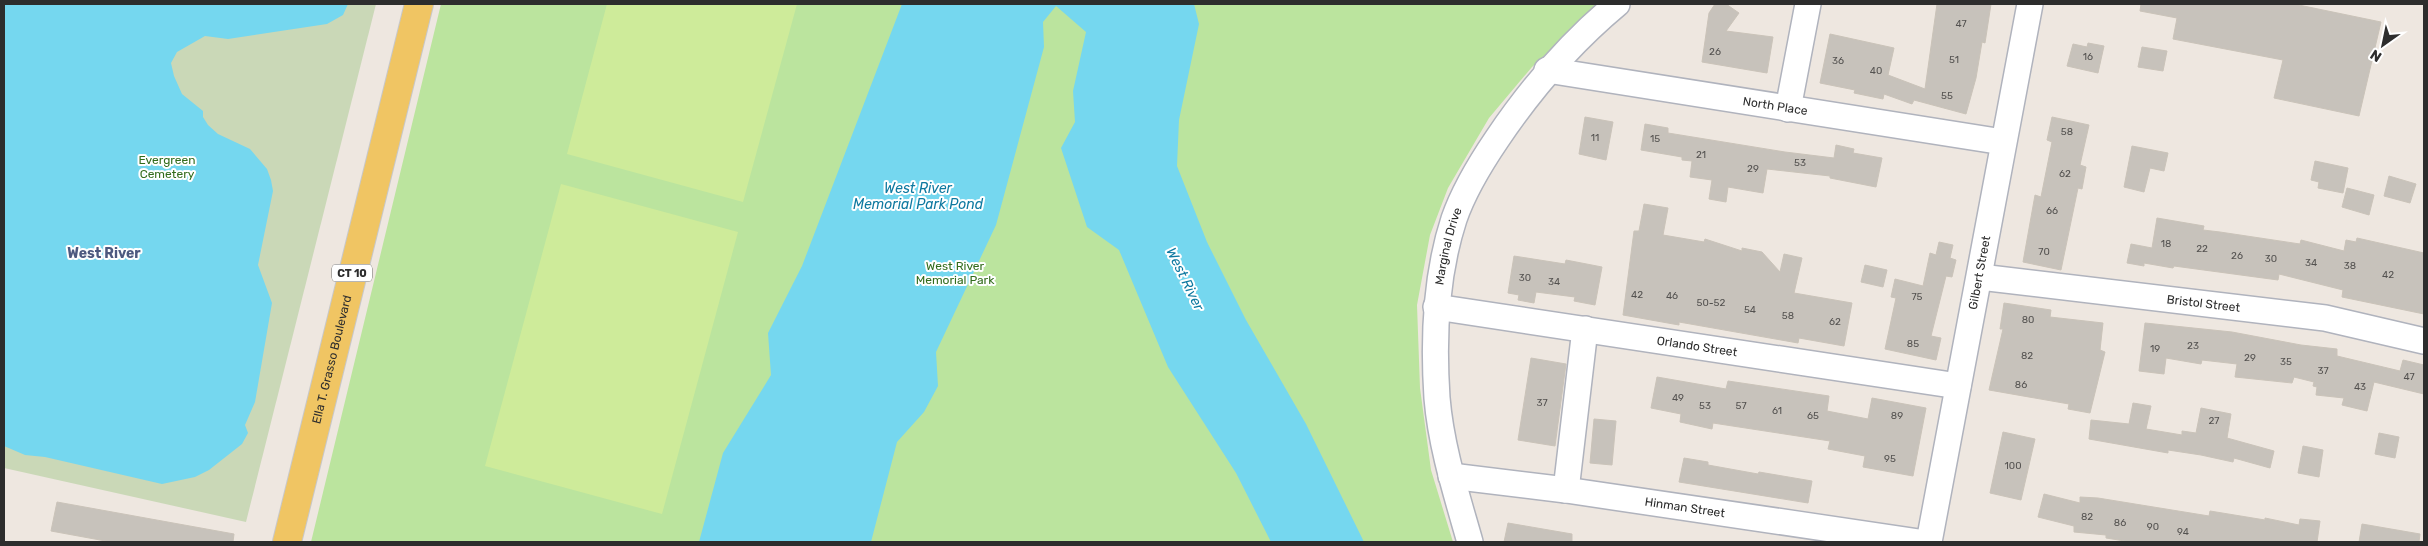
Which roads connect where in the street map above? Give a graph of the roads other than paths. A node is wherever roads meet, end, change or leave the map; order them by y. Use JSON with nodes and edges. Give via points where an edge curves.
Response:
{"nodes":[{"id":1,"x":419,"y":4,"type":"edge"},
{"id":2,"x":1617,"y":4,"type":"edge"},
{"id":3,"x":1808,"y":4,"type":"edge"},
{"id":4,"x":2030,"y":4,"type":"edge"},
{"id":5,"x":1548,"y":70,"type":"junction"},
{"id":6,"x":1788,"y":109,"type":"junction"},
{"id":7,"x":2003,"y":142,"type":"junction"},
{"id":8,"x":1980,"y":277,"type":"junction"},
{"id":9,"x":1436,"y":307,"type":"junction"},
{"id":10,"x":1585,"y":329,"type":"junction"},
{"id":11,"x":2424,"y":341,"type":"edge"},
{"id":12,"x":1958,"y":386,"type":"junction"},
{"id":13,"x":1452,"y":476,"type":"junction"},
{"id":14,"x":1566,"y":490,"type":"junction"},
{"id":15,"x":287,"y":542,"type":"edge"},
{"id":16,"x":1470,"y":542,"type":"edge"},
{"id":17,"x":1919,"y":542,"type":"edge"},
{"id":18,"x":1929,"y":542,"type":"edge"}],
"edges":[{"from":1,"to":15,"type":"main road","name":"Ella T. Grasso Boulevard","number":"CT 10"},
{"from":2,"to":5,"type":"street","name":"Marginal Drive"},
{"from":3,"to":6,"type":"street"},
{"from":4,"to":7,"type":"street","name":"Gilbert Street"},
{"from":5,"to":6,"type":"street","name":"North Place"},
{"from":5,"to":9,"type":"street","name":"Marginal Drive","via":[[1477,169],[1454,218]]},
{"from":6,"to":7,"type":"street","name":"North Place"},
{"from":7,"to":8,"type":"street","name":"Gilbert Street"},
{"from":8,"to":11,"type":"street","name":"Bristol Street","via":[[2325,318]]},
{"from":8,"to":12,"type":"street","name":"Gilbert Street"},
{"from":9,"to":10,"type":"street","name":"Orlando Street"},
{"from":9,"to":13,"type":"street","name":"Marginal Drive","via":[[1437,400]]},
{"from":10,"to":12,"type":"street","name":"Orlando Street"},
{"from":10,"to":14,"type":"street"},
{"from":12,"to":18,"type":"street","name":"Gilbert Street"},
{"from":13,"to":14,"type":"street","name":"Hinman Street"},
{"from":13,"to":16,"type":"street","name":"Marginal Drive"},
{"from":14,"to":17,"type":"street","name":"Hinman Street"}]}
